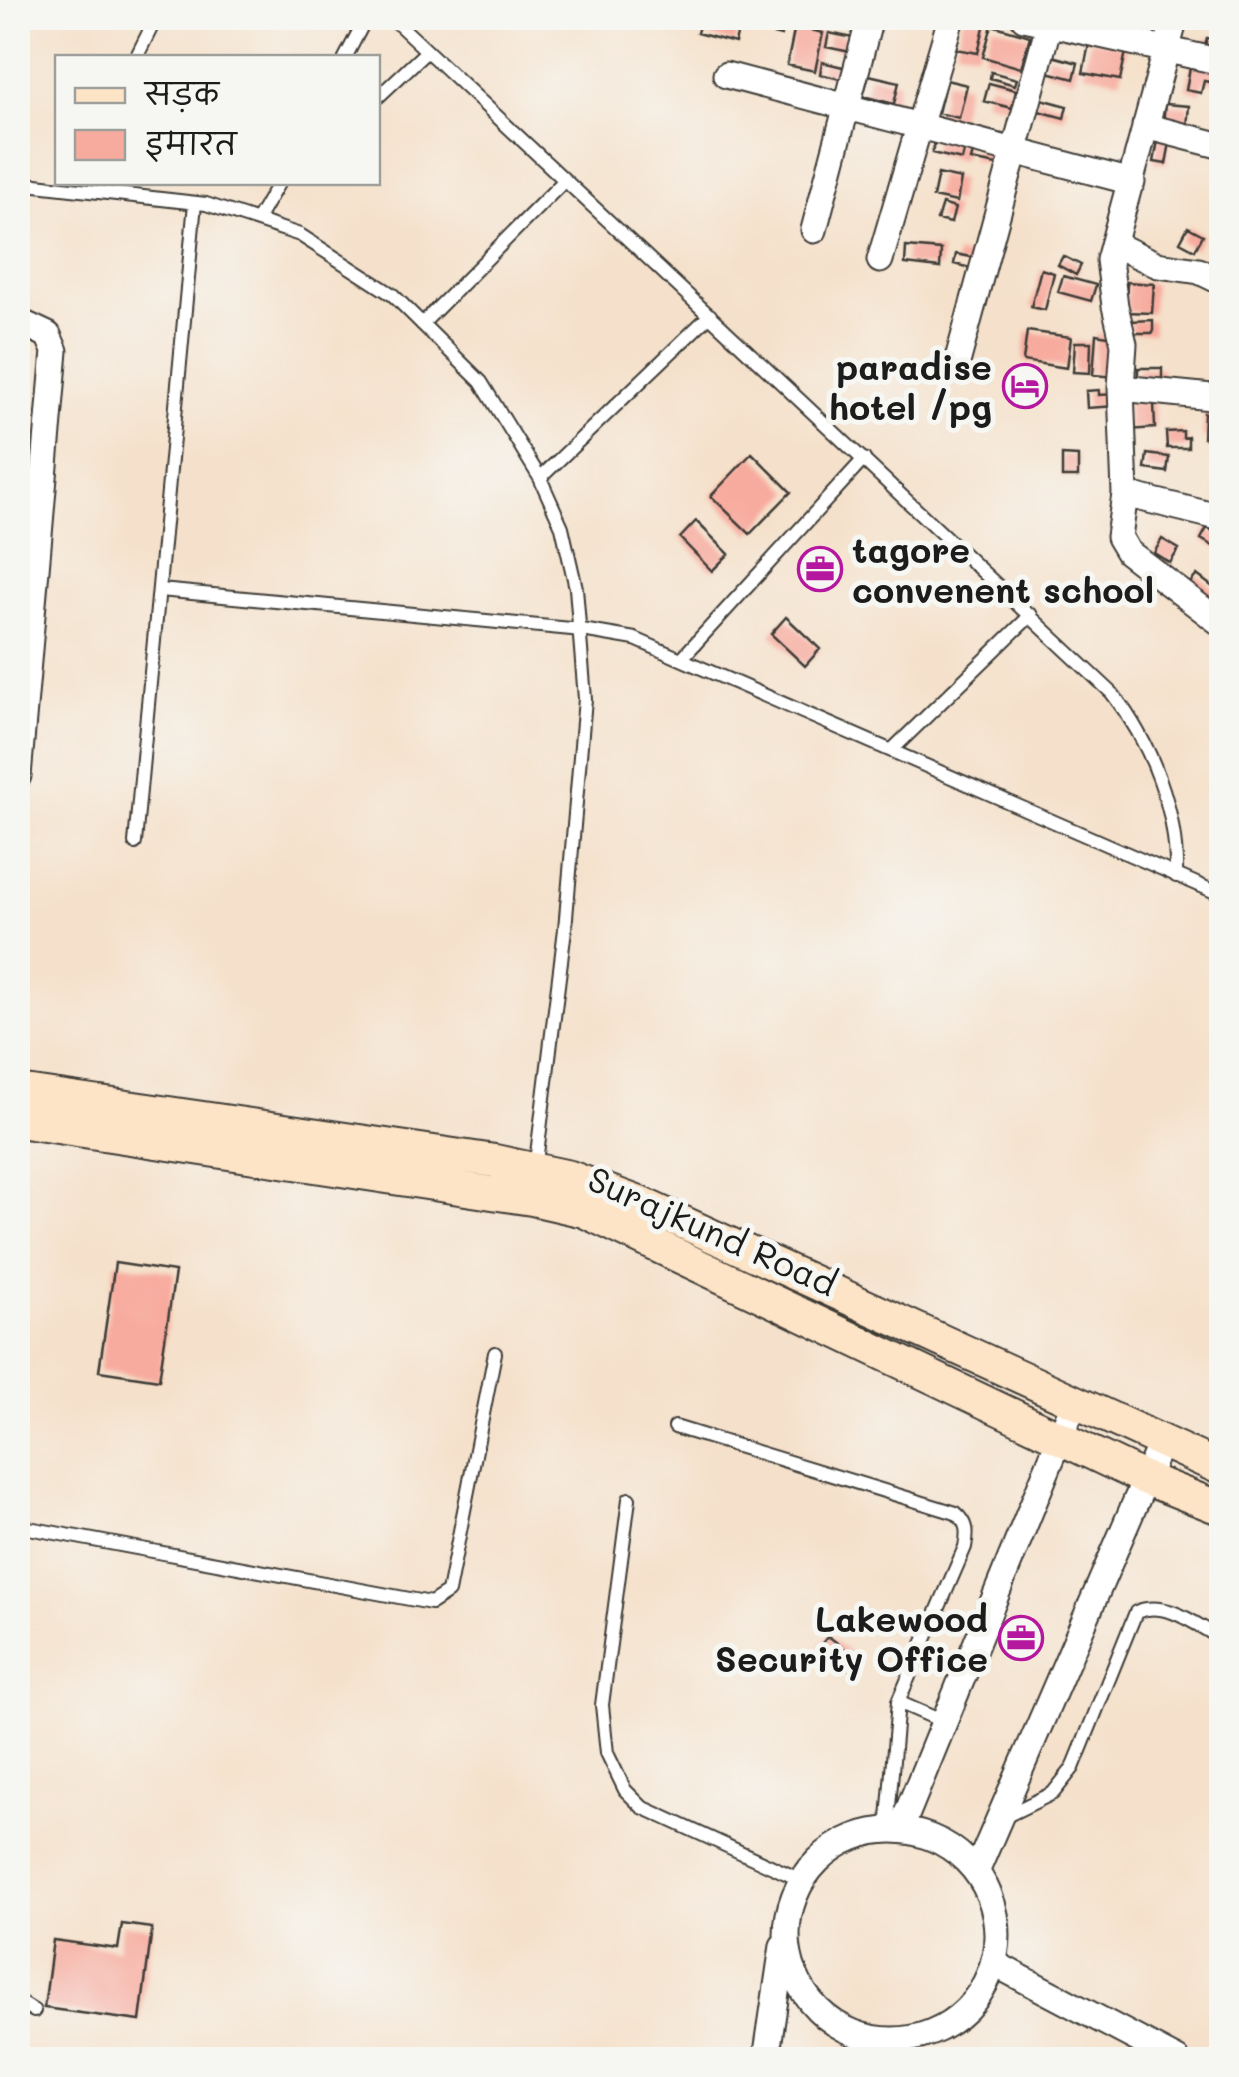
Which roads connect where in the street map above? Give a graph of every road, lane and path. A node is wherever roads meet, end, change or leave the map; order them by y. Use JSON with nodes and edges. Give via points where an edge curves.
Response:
{"nodes":[{"id":1,"x":156,"y":18,"type":"edge"},
{"id":2,"x":366,"y":18,"type":"edge"},
{"id":3,"x":392,"y":18,"type":"edge"},
{"id":4,"x":870,"y":18,"type":"edge"},
{"id":5,"x":950,"y":18,"type":"edge"},
{"id":6,"x":1024,"y":18,"type":"edge"},
{"id":7,"x":1175,"y":18,"type":"edge"},
{"id":8,"x":1064,"y":23,"type":"edge"},
{"id":9,"x":427,"y":50,"type":"junction"},
{"id":10,"x":1165,"y":50,"type":"junction"},
{"id":11,"x":138,"y":55,"type":"edge"},
{"id":12,"x":347,"y":55,"type":"edge"},
{"id":13,"x":1222,"y":62,"type":"edge"},
{"id":14,"x":726,"y":75,"type":"dead end"},
{"id":15,"x":380,"y":94,"type":"edge"},
{"id":16,"x":848,"y":107,"type":"junction"},
{"id":17,"x":919,"y":125,"type":"junction"},
{"id":18,"x":1145,"y":126,"type":"junction"},
{"id":19,"x":1222,"y":146,"type":"edge"},
{"id":20,"x":1016,"y":151,"type":"junction"},
{"id":21,"x":565,"y":180,"type":"junction"},
{"id":22,"x":1132,"y":182,"type":"junction"},
{"id":23,"x":18,"y":183,"type":"edge"},
{"id":24,"x":55,"y":184,"type":"edge"},
{"id":25,"x":71,"y":185,"type":"edge"},
{"id":26,"x":279,"y":186,"type":"edge"},
{"id":27,"x":195,"y":202,"type":"junction"},
{"id":28,"x":258,"y":220,"type":"junction"},
{"id":29,"x":814,"y":230,"type":"dead end"},
{"id":30,"x":1114,"y":244,"type":"junction"},
{"id":31,"x":880,"y":260,"type":"dead end"},
{"id":32,"x":1222,"y":282,"type":"edge"},
{"id":33,"x":710,"y":315,"type":"junction"},
{"id":34,"x":18,"y":321,"type":"edge"},
{"id":35,"x":422,"y":324,"type":"junction"},
{"id":36,"x":958,"y":359,"type":"dead end"},
{"id":37,"x":1121,"y":388,"type":"junction"},
{"id":38,"x":1222,"y":398,"type":"edge"},
{"id":39,"x":864,"y":459,"type":"junction"},
{"id":40,"x":540,"y":478,"type":"junction"},
{"id":41,"x":1124,"y":494,"type":"junction"},
{"id":42,"x":1222,"y":518,"type":"edge"},
{"id":43,"x":160,"y":590,"type":"junction"},
{"id":44,"x":1031,"y":615,"type":"junction"},
{"id":45,"x":1222,"y":624,"type":"edge"},
{"id":46,"x":582,"y":630,"type":"junction"},
{"id":47,"x":682,"y":658,"type":"junction"},
{"id":48,"x":892,"y":750,"type":"junction"},
{"id":49,"x":18,"y":776,"type":"edge"},
{"id":50,"x":135,"y":843,"type":"dead end"},
{"id":51,"x":1176,"y":876,"type":"junction"},
{"id":52,"x":1222,"y":895,"type":"edge"},
{"id":53,"x":18,"y":1091,"type":"edge"},
{"id":54,"x":18,"y":1122,"type":"edge"},
{"id":55,"x":533,"y":1184,"type":"junction"},
{"id":56,"x":495,"y":1354,"type":"dead end"},
{"id":57,"x":1075,"y":1401,"type":"junction"},
{"id":58,"x":674,"y":1427,"type":"dead end"},
{"id":59,"x":1062,"y":1436,"type":"junction"},
{"id":60,"x":1161,"y":1443,"type":"junction"},
{"id":61,"x":1222,"y":1470,"type":"edge"},
{"id":62,"x":1144,"y":1478,"type":"junction"},
{"id":63,"x":628,"y":1499,"type":"dead end"},
{"id":64,"x":1222,"y":1509,"type":"edge"},
{"id":65,"x":18,"y":1526,"type":"edge"},
{"id":66,"x":1222,"y":1638,"type":"edge"},
{"id":67,"x":898,"y":1702,"type":"junction"},
{"id":68,"x":944,"y":1722,"type":"junction"},
{"id":69,"x":1002,"y":1818,"type":"junction"},
{"id":70,"x":894,"y":1829,"type":"junction"},
{"id":71,"x":977,"y":1870,"type":"junction"},
{"id":72,"x":801,"y":1880,"type":"junction"},
{"id":73,"x":787,"y":1918,"type":"junction"},
{"id":74,"x":995,"y":1964,"type":"junction"},
{"id":75,"x":18,"y":2001,"type":"edge"},
{"id":76,"x":34,"y":2011,"type":"dead end"},
{"id":77,"x":931,"y":2035,"type":"junction"},
{"id":78,"x":766,"y":2060,"type":"edge"},
{"id":79,"x":906,"y":2060,"type":"edge"},
{"id":80,"x":1177,"y":2060,"type":"edge"}],
"edges":[{"from":1,"to":11,"type":"lane"},
{"from":2,"to":12,"type":"lane"},
{"from":3,"to":9,"type":"lane"},
{"from":4,"to":16,"type":"street"},
{"from":5,"to":17,"type":"street"},
{"from":6,"to":8,"type":"street"},
{"from":7,"to":10,"type":"street"},
{"from":8,"to":10,"type":"street"},
{"from":8,"to":20,"type":"street"},
{"from":9,"to":15,"type":"lane"},
{"from":9,"to":21,"type":"lane"},
{"from":10,"to":13,"type":"street"},
{"from":10,"to":18,"type":"street"},
{"from":14,"to":16,"type":"street"},
{"from":16,"to":17,"type":"street"},
{"from":16,"to":29,"type":"street"},
{"from":17,"to":20,"type":"street"},
{"from":17,"to":31,"type":"street"},
{"from":18,"to":19,"type":"street"},
{"from":18,"to":22,"type":"street"},
{"from":20,"to":22,"type":"street"},
{"from":20,"to":36,"type":"street"},
{"from":21,"to":33,"type":"lane"},
{"from":21,"to":35,"type":"lane"},
{"from":22,"to":30,"type":"street"},
{"from":23,"to":24,"type":"lane"},
{"from":25,"to":27,"type":"lane"},
{"from":26,"to":28,"type":"lane"},
{"from":27,"to":28,"type":"lane"},
{"from":27,"to":43,"type":"lane"},
{"from":28,"to":35,"type":"lane","via":[[300,235],[393,295]]},
{"from":30,"to":32,"type":"street","via":[[1158,265]]},
{"from":30,"to":37,"type":"street","via":[[1109,260],[1124,344]]},
{"from":33,"to":39,"type":"lane"},
{"from":33,"to":40,"type":"lane"},
{"from":34,"to":49,"type":"street","via":[[48,335],[55,351]]},
{"from":35,"to":40,"type":"lane","via":[[481,382]]},
{"from":37,"to":38,"type":"street"},
{"from":37,"to":41,"type":"street"},
{"from":39,"to":44,"type":"lane"},
{"from":39,"to":47,"type":"lane"},
{"from":40,"to":46,"type":"lane","via":[[562,527]]},
{"from":41,"to":42,"type":"street"},
{"from":41,"to":45,"type":"street","via":[[1121,543]]},
{"from":43,"to":46,"type":"lane"},
{"from":43,"to":50,"type":"lane"},
{"from":44,"to":48,"type":"lane"},
{"from":44,"to":51,"type":"lane","via":[[1130,716],[1170,816]]},
{"from":46,"to":47,"type":"lane","via":[[634,639]]},
{"from":46,"to":55,"type":"lane","via":[[585,699],[565,929]]},
{"from":47,"to":48,"type":"lane"},
{"from":48,"to":51,"type":"lane"},
{"from":51,"to":52,"type":"lane"},
{"from":53,"to":55,"type":"main road","name":"Surajkund Road"},
{"from":54,"to":55,"type":"main road","name":"Surajkund Road"},
{"from":55,"to":57,"type":"main road","name":"Surajkund Road","via":[[570,1178],[645,1205]]},
{"from":55,"to":59,"type":"main road","name":"Surajkund Road"},
{"from":56,"to":65,"type":"lane","via":[[448,1592],[432,1603]]},
{"from":57,"to":59,"type":"street"},
{"from":57,"to":60,"type":"main road","name":"Surajkund Road"},
{"from":58,"to":67,"type":"lane","via":[[965,1521],[966,1547]]},
{"from":59,"to":62,"type":"main road","name":"Surajkund Road"},
{"from":59,"to":68,"type":"street"},
{"from":60,"to":61,"type":"main road","name":"Surajkund Road"},
{"from":60,"to":62,"type":"street"},
{"from":62,"to":64,"type":"main road","name":"Surajkund Road"},
{"from":62,"to":69,"type":"street"},
{"from":63,"to":72,"type":"lane","via":[[602,1705],[606,1752],[625,1790],[642,1806]]},
{"from":66,"to":69,"type":"lane","via":[[1170,1611],[1150,1606],[1136,1612],[1073,1768],[1053,1793]]},
{"from":67,"to":68,"type":"lane"},
{"from":67,"to":70,"type":"lane"},
{"from":68,"to":70,"type":"street"},
{"from":69,"to":71,"type":"street"},
{"from":70,"to":71,"type":"street","via":[[943,1840]]},
{"from":70,"to":72,"type":"street","via":[[862,1832],[826,1850]]},
{"from":71,"to":74,"type":"street","via":[[998,1915]]},
{"from":72,"to":73,"type":"street"},
{"from":73,"to":77,"type":"street","via":[[790,1962],[821,2012],[844,2030],[887,2042]]},
{"from":73,"to":78,"type":"street"},
{"from":74,"to":77,"type":"street","via":[[971,2007]]},
{"from":74,"to":80,"type":"street"},
{"from":75,"to":76,"type":"lane"},
{"from":77,"to":79,"type":"street"}]}
